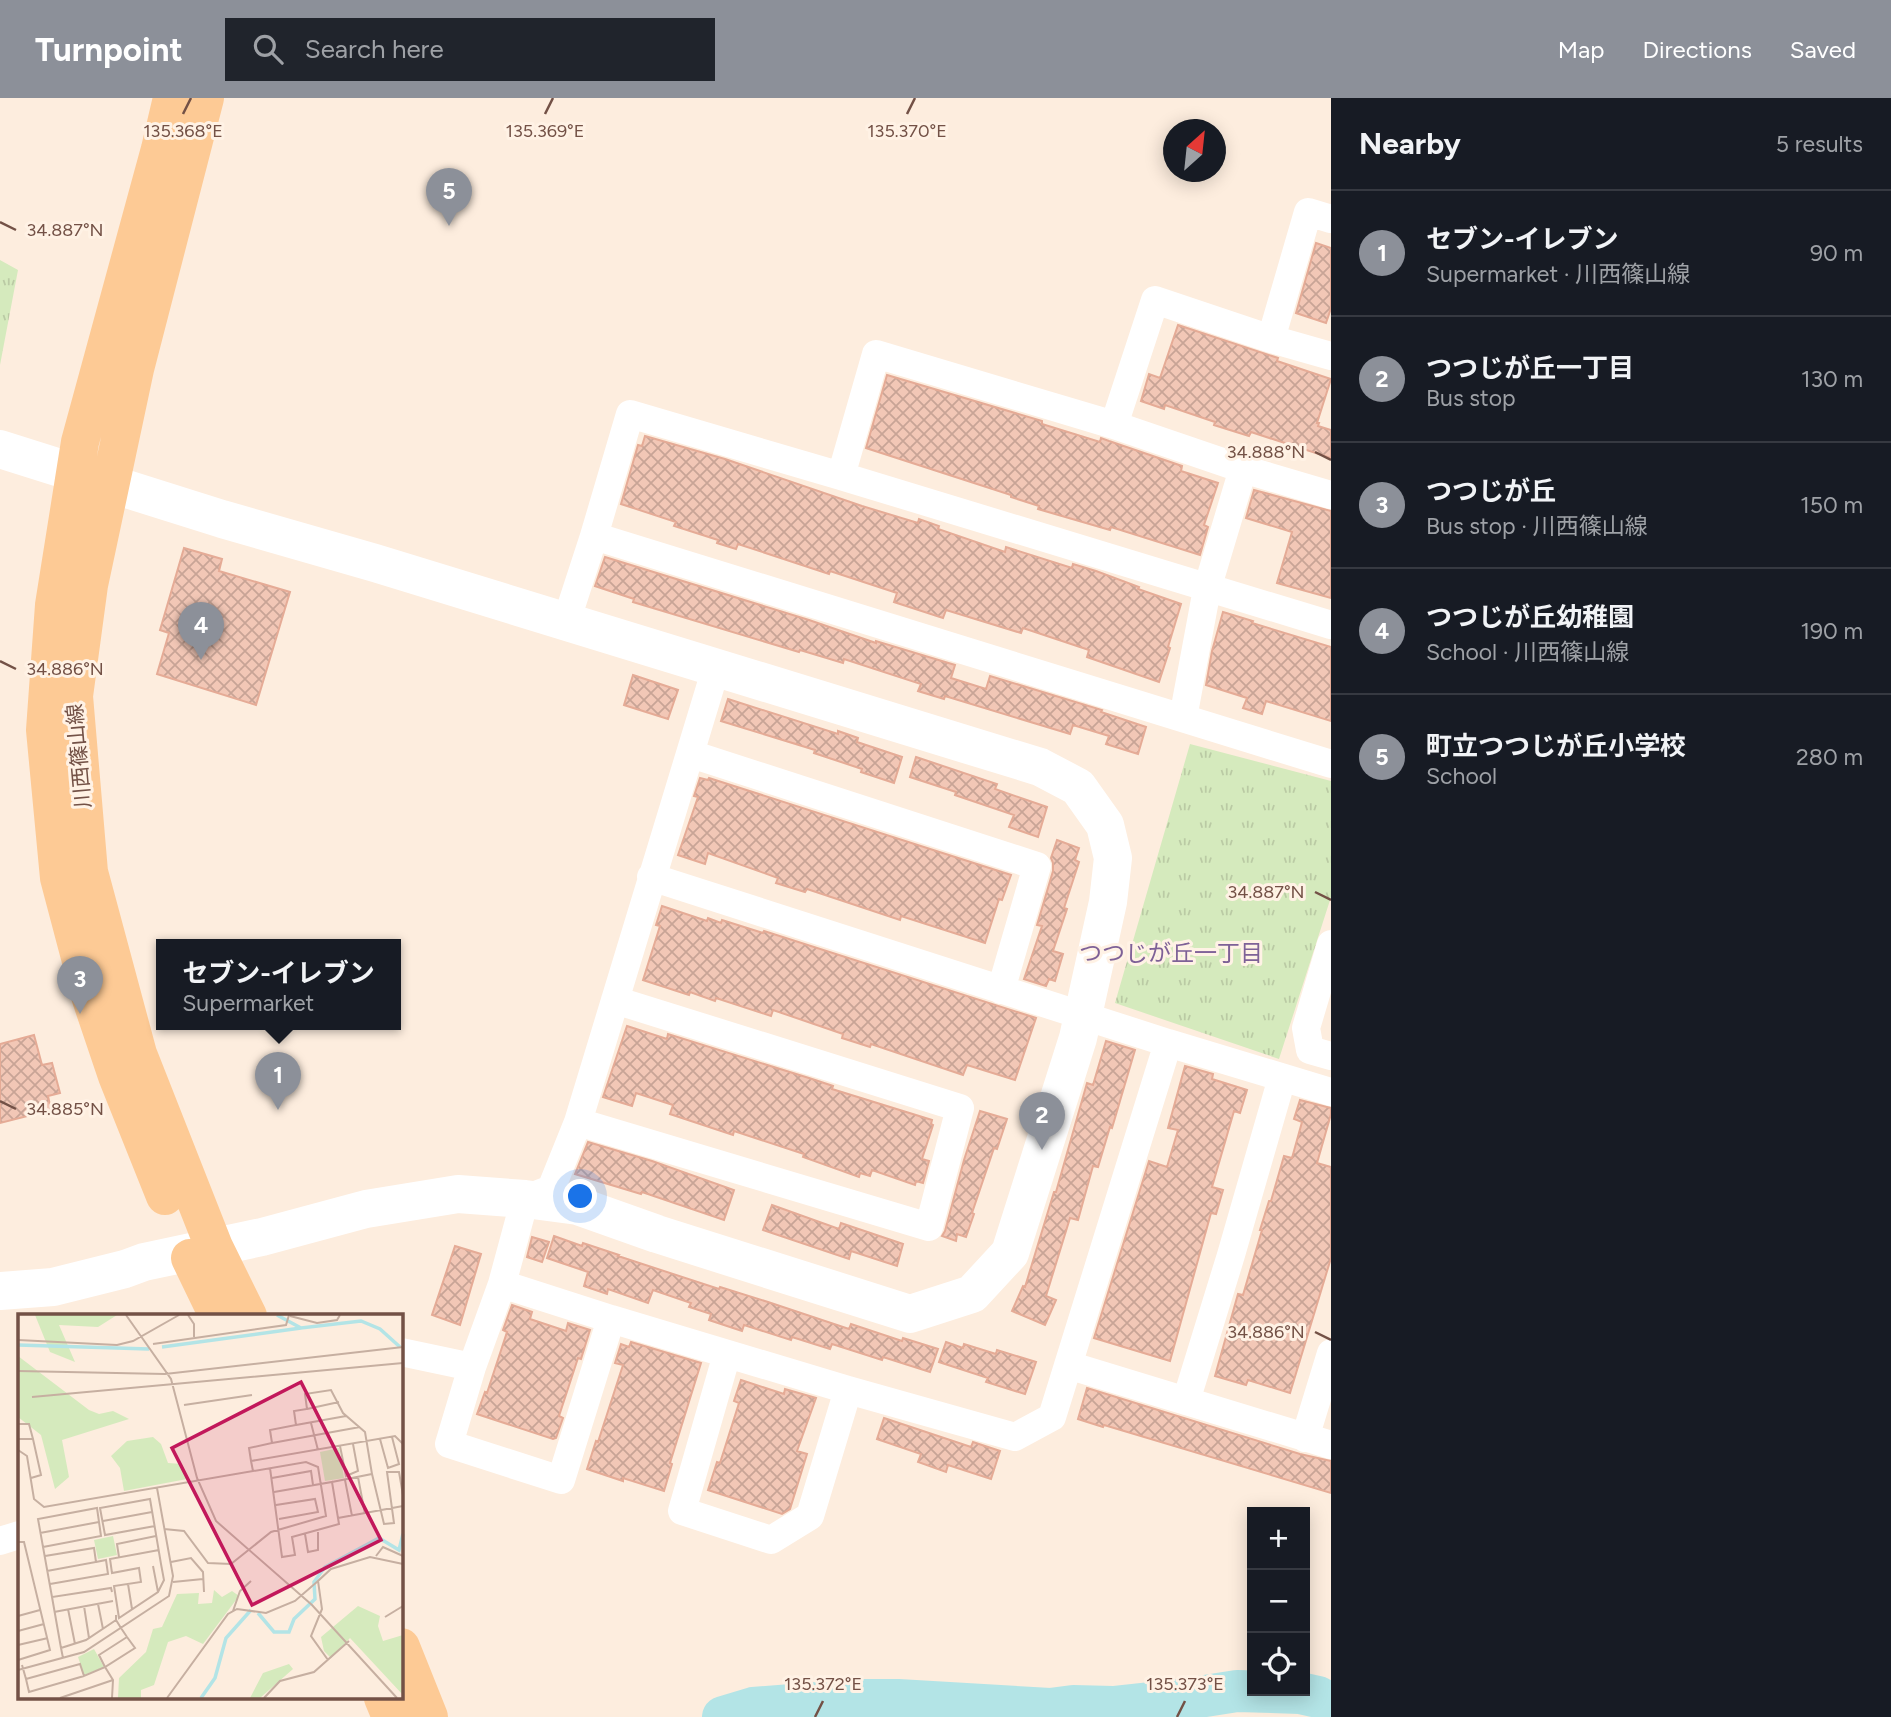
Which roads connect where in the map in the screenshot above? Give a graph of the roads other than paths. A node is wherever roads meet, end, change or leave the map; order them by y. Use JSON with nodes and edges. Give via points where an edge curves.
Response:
{"nodes":[{"id":1,"x":172,"y":98,"type":"edge"},
{"id":2,"x":205,"y":98,"type":"edge"},
{"id":3,"x":1331,"y":219,"type":"edge"},
{"id":4,"x":1271,"y":339,"type":"junction"},
{"id":5,"x":1331,"y":356,"type":"edge"},
{"id":6,"x":1114,"y":425,"type":"junction"},
{"id":7,"x":0,"y":449,"type":"edge"},
{"id":8,"x":1242,"y":469,"type":"junction"},
{"id":9,"x":841,"y":476,"type":"junction"},
{"id":10,"x":1331,"y":495,"type":"edge"},
{"id":11,"x":594,"y":536,"type":"junction"},
{"id":12,"x":1207,"y":589,"type":"junction"},
{"id":13,"x":566,"y":622,"type":"junction"},
{"id":14,"x":1331,"y":625,"type":"edge"},
{"id":15,"x":716,"y":668,"type":"junction"},
{"id":16,"x":1183,"y":718,"type":"junction"},
{"id":17,"x":691,"y":754,"type":"junction"},
{"id":18,"x":1331,"y":764,"type":"edge"},
{"id":19,"x":651,"y":877,"type":"junction"},
{"id":20,"x":1331,"y":944,"type":"edge"},
{"id":21,"x":1001,"y":990,"type":"junction"},
{"id":22,"x":615,"y":1000,"type":"junction"},
{"id":23,"x":1083,"y":1016,"type":"junction"},
{"id":24,"x":1168,"y":1043,"type":"junction"},
{"id":25,"x":1331,"y":1056,"type":"edge"},
{"id":26,"x":1282,"y":1078,"type":"junction"},
{"id":27,"x":1331,"y":1092,"type":"edge"},
{"id":28,"x":578,"y":1122,"type":"junction"},
{"id":29,"x":525,"y":1199,"type":"junction"},
{"id":30,"x":201,"y":1250,"type":"junction"},
{"id":31,"x":502,"y":1284,"type":"junction"},
{"id":32,"x":0,"y":1292,"type":"edge"},
{"id":33,"x":217,"y":1314,"type":"edge"},
{"id":34,"x":247,"y":1314,"type":"edge"},
{"id":35,"x":611,"y":1319,"type":"junction"},
{"id":36,"x":402,"y":1352,"type":"edge"},
{"id":37,"x":1331,"y":1353,"type":"edge"},
{"id":38,"x":727,"y":1354,"type":"junction"},
{"id":39,"x":1068,"y":1365,"type":"junction"},
{"id":40,"x":472,"y":1367,"type":"junction"},
{"id":41,"x":848,"y":1390,"type":"junction"},
{"id":42,"x":1186,"y":1401,"type":"junction"},
{"id":43,"x":1318,"y":1441,"type":"edge"},
{"id":44,"x":18,"y":1535,"type":"edge"},
{"id":45,"x":0,"y":1541,"type":"edge"},
{"id":46,"x":402,"y":1650,"type":"edge"},
{"id":47,"x":384,"y":1700,"type":"edge"},
{"id":48,"x":391,"y":1717,"type":"edge"},
{"id":49,"x":429,"y":1717,"type":"edge"}],
"edges":[{"from":1,"to":30,"type":"main road","name":"川西篠山線","via":[[80,442],[54,605],[45,730],[59,878],[87,985],[117,1076]]},
{"from":2,"to":30,"type":"main road","name":"川西篠山線","via":[[135,369],[89,585],[74,696],[89,872],[138,1054]]},
{"from":3,"to":4,"type":"street","via":[[1308,212]]},
{"from":4,"to":5,"type":"street"},
{"from":4,"to":6,"type":"street","via":[[1155,300]]},
{"from":6,"to":8,"type":"street"},
{"from":6,"to":9,"type":"street","via":[[876,354]]},
{"from":7,"to":13,"type":"street"},
{"from":8,"to":10,"type":"street"},
{"from":8,"to":12,"type":"street"},
{"from":9,"to":11,"type":"street","via":[[630,414]]},
{"from":9,"to":12,"type":"street"},
{"from":11,"to":13,"type":"street"},
{"from":11,"to":16,"type":"street"},
{"from":12,"to":14,"type":"street"},
{"from":12,"to":16,"type":"street"},
{"from":13,"to":15,"type":"street"},
{"from":15,"to":17,"type":"street"},
{"from":15,"to":23,"type":"street","via":[[1040,767],[1078,787],[1105,825],[1113,858]]},
{"from":16,"to":18,"type":"street"},
{"from":17,"to":19,"type":"street"},
{"from":17,"to":21,"type":"street","via":[[1037,866]]},
{"from":19,"to":21,"type":"street"},
{"from":19,"to":22,"type":"street"},
{"from":20,"to":25,"type":"street","via":[[1306,1028],[1310,1050]]},
{"from":21,"to":23,"type":"street"},
{"from":22,"to":28,"type":"street"},
{"from":22,"to":28,"type":"street","via":[[960,1108],[929,1227]]},
{"from":23,"to":24,"type":"street"},
{"from":23,"to":29,"type":"street","via":[[1010,1253],[972,1294],[910,1314],[578,1206]]},
{"from":24,"to":26,"type":"street"},
{"from":24,"to":39,"type":"street"},
{"from":26,"to":27,"type":"street"},
{"from":26,"to":42,"type":"street"},
{"from":28,"to":29,"type":"street","via":[[551,1189]]},
{"from":29,"to":30,"type":"street","via":[[458,1194],[366,1209]]},
{"from":29,"to":31,"type":"street"},
{"from":30,"to":32,"type":"street","via":[[53,1287]]},
{"from":30,"to":33,"type":"main road","name":"川西篠山線"},
{"from":30,"to":34,"type":"main road","name":"川西篠山線"},
{"from":31,"to":35,"type":"street"},
{"from":31,"to":40,"type":"street"},
{"from":35,"to":38,"type":"street"},
{"from":35,"to":40,"type":"street","via":[[561,1480],[449,1444]]},
{"from":36,"to":40,"type":"street"},
{"from":37,"to":43,"type":"street"},
{"from":38,"to":41,"type":"street"},
{"from":38,"to":41,"type":"street","via":[[682,1511],[771,1540],[810,1516]]},
{"from":39,"to":41,"type":"street","via":[[1052,1417],[1015,1437]]},
{"from":39,"to":42,"type":"street"},
{"from":42,"to":43,"type":"street"},
{"from":44,"to":45,"type":"street"},
{"from":46,"to":49,"type":"main road"},
{"from":47,"to":48,"type":"main road"}]}
